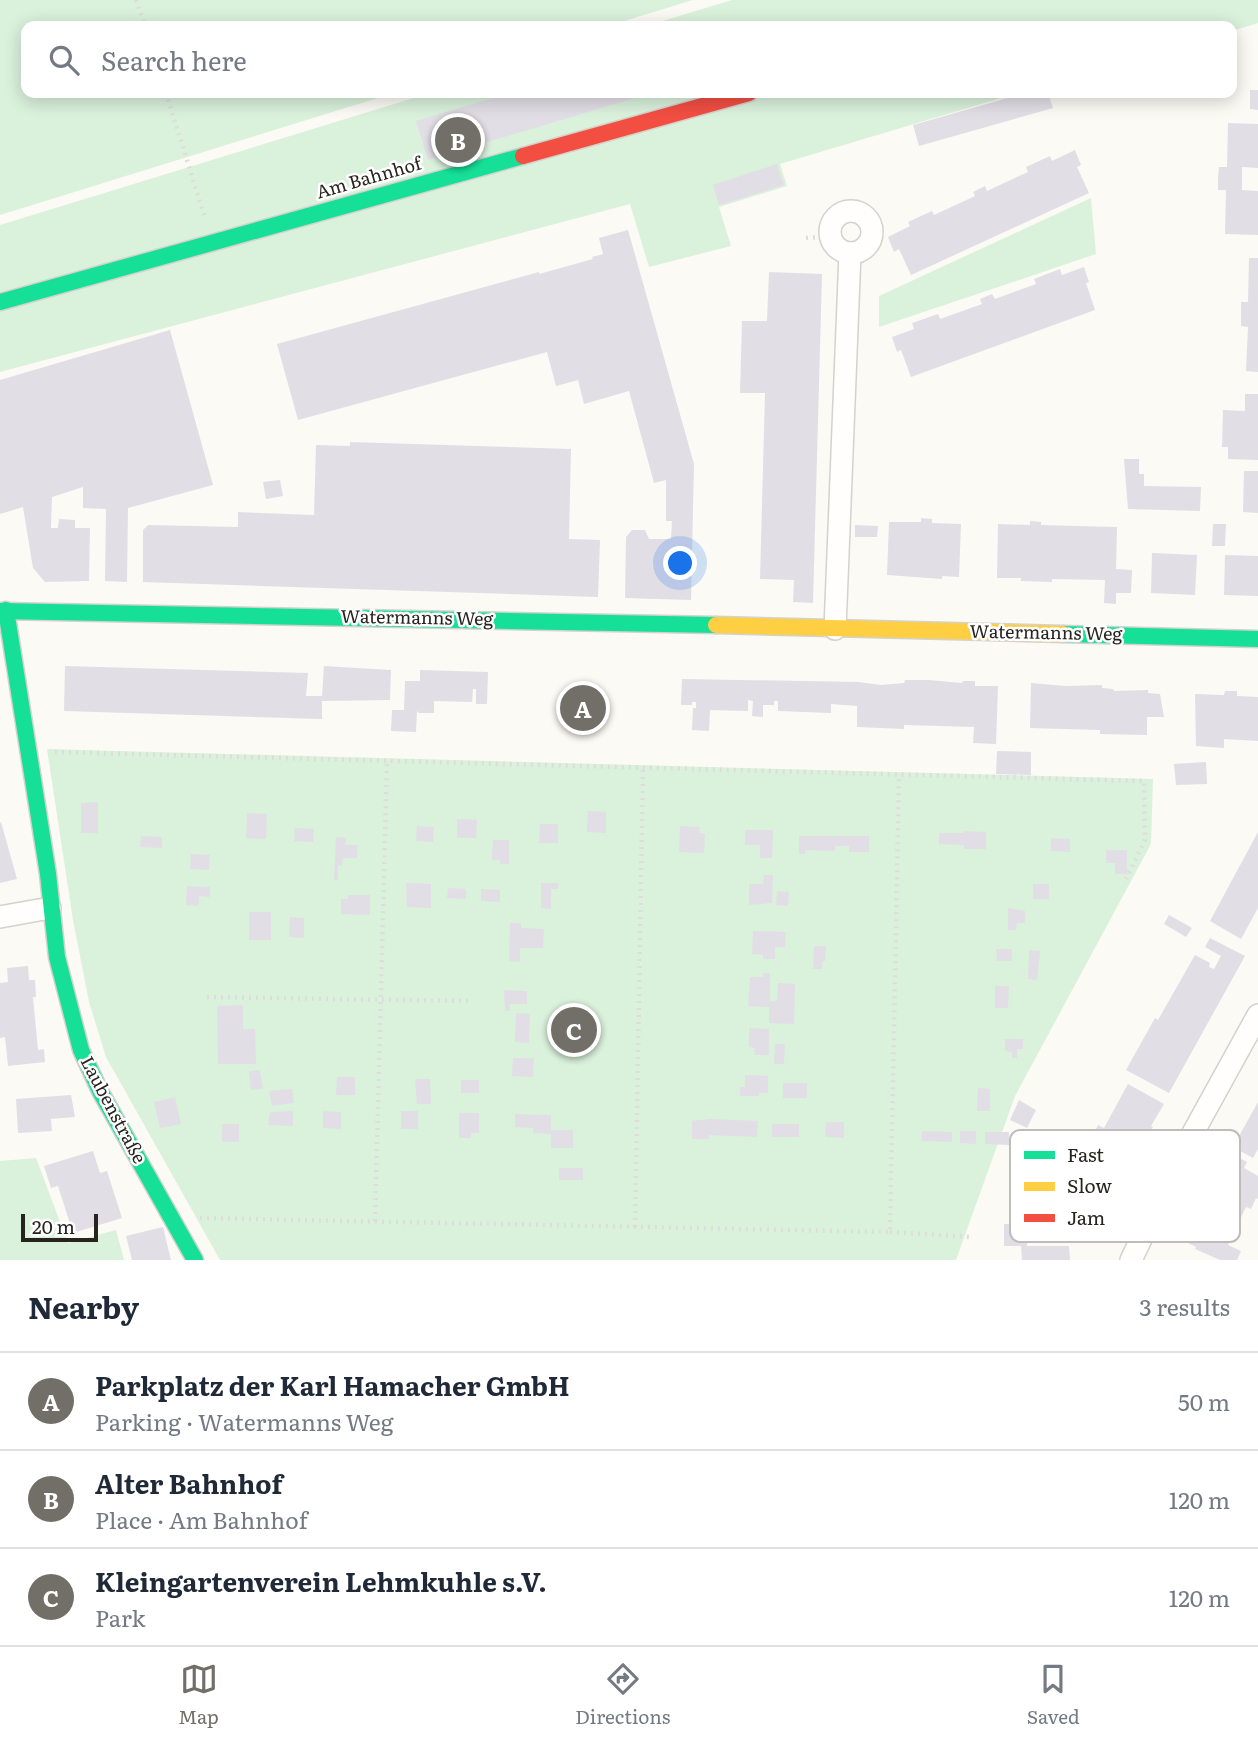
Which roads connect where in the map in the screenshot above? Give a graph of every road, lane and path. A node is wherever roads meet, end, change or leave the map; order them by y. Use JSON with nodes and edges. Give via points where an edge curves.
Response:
{"nodes":[{"id":1,"x":136,"y":0,"type":"edge"},
{"id":2,"x":143,"y":21,"type":"edge"},
{"id":3,"x":168,"y":98,"type":"edge"},
{"id":4,"x":731,"y":98,"type":"edge"},
{"id":5,"x":831,"y":236,"type":"junction"},
{"id":6,"x":806,"y":238,"type":"dead end"},
{"id":7,"x":213,"y":242,"type":"junction"},
{"id":8,"x":850,"y":253,"type":"junction"},
{"id":9,"x":0,"y":302,"type":"edge"},
{"id":10,"x":3,"y":611,"type":"edge"},
{"id":11,"x":835,"y":629,"type":"junction"},
{"id":12,"x":1258,"y":639,"type":"edge"},
{"id":13,"x":43,"y":752,"type":"dead end"},
{"id":14,"x":387,"y":761,"type":"junction"},
{"id":15,"x":643,"y":767,"type":"junction"},
{"id":16,"x":899,"y":774,"type":"junction"},
{"id":17,"x":1126,"y":879,"type":"dead end"},
{"id":18,"x":50,"y":908,"type":"junction"},
{"id":19,"x":0,"y":917,"type":"edge"},
{"id":20,"x":207,"y":997,"type":"dead end"},
{"id":21,"x":381,"y":999,"type":"junction"},
{"id":22,"x":468,"y":1001,"type":"dead end"},
{"id":23,"x":1258,"y":1015,"type":"edge"},
{"id":24,"x":1195,"y":1130,"type":"edge"},
{"id":25,"x":172,"y":1217,"type":"junction"},
{"id":26,"x":375,"y":1221,"type":"junction"},
{"id":27,"x":635,"y":1227,"type":"junction"},
{"id":28,"x":890,"y":1232,"type":"junction"},
{"id":29,"x":970,"y":1237,"type":"dead end"},
{"id":30,"x":1140,"y":1242,"type":"edge"},
{"id":31,"x":195,"y":1260,"type":"edge"},
{"id":32,"x":1131,"y":1260,"type":"edge"}],
"edges":[{"from":1,"to":2,"type":"path"},
{"from":3,"to":7,"type":"path"},
{"from":4,"to":7,"type":"street","name":"Am Bahnhof"},
{"from":5,"to":6,"type":"path"},
{"from":5,"to":8,"type":"street","via":[[836,246]]},
{"from":5,"to":8,"type":"street","via":[[832,224],[842,213],[853,211],[867,218],[872,236],[862,250]]},
{"from":7,"to":9,"type":"street","name":"Am Bahnhof"},
{"from":8,"to":11,"type":"street"},
{"from":10,"to":11,"type":"street","name":"Watermanns Weg"},
{"from":10,"to":18,"type":"street","name":"Laubenstraße"},
{"from":11,"to":12,"type":"street","name":"Watermanns Weg"},
{"from":13,"to":14,"type":"path"},
{"from":14,"to":15,"type":"path"},
{"from":14,"to":21,"type":"path"},
{"from":15,"to":16,"type":"path"},
{"from":15,"to":27,"type":"path"},
{"from":16,"to":17,"type":"path","via":[[1144,781],[1145,840]]},
{"from":16,"to":28,"type":"path"},
{"from":18,"to":19,"type":"street"},
{"from":18,"to":25,"type":"street","name":"Laubenstraße","via":[[57,957],[81,1050]]},
{"from":20,"to":21,"type":"path"},
{"from":21,"to":22,"type":"path"},
{"from":21,"to":26,"type":"path"},
{"from":23,"to":24,"type":"street"},
{"from":25,"to":26,"type":"path"},
{"from":25,"to":31,"type":"street","name":"Laubenstraße"},
{"from":26,"to":27,"type":"path"},
{"from":27,"to":28,"type":"path"},
{"from":28,"to":29,"type":"path"},
{"from":30,"to":32,"type":"street"}]}
